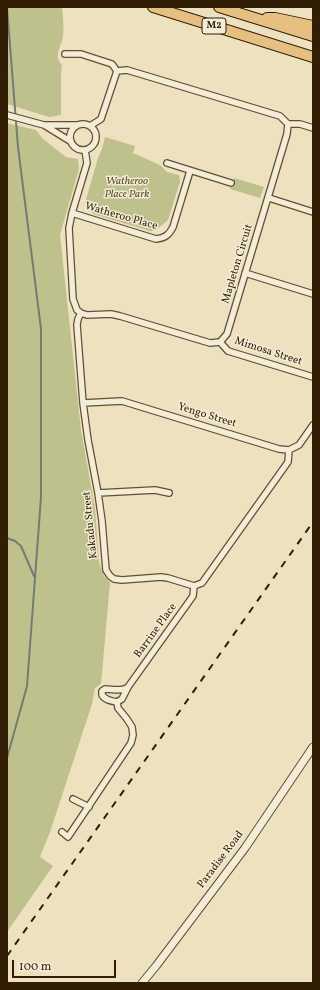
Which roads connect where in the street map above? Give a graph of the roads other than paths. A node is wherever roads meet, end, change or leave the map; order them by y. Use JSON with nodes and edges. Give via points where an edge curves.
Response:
{"nodes":[{"id":1,"x":153,"y":7,"type":"edge"},
{"id":2,"x":219,"y":7,"type":"edge"},
{"id":3,"x":257,"y":19,"type":"junction"},
{"id":4,"x":313,"y":26,"type":"edge"},
{"id":5,"x":313,"y":36,"type":"edge"},
{"id":6,"x":274,"y":45,"type":"junction"},
{"id":7,"x":65,"y":54,"type":"dead end"},
{"id":8,"x":313,"y":57,"type":"edge"},
{"id":9,"x":313,"y":63,"type":"edge"},
{"id":10,"x":118,"y":71,"type":"junction"},
{"id":11,"x":7,"y":115,"type":"edge"},
{"id":12,"x":288,"y":124,"type":"junction"},
{"id":13,"x":44,"y":125,"type":"junction"},
{"id":14,"x":77,"y":125,"type":"junction"},
{"id":15,"x":90,"y":126,"type":"junction"},
{"id":16,"x":313,"y":128,"type":"edge"},
{"id":17,"x":70,"y":141,"type":"junction"},
{"id":18,"x":85,"y":150,"type":"junction"},
{"id":19,"x":167,"y":164,"type":"dead end"},
{"id":20,"x":190,"y":170,"type":"junction"},
{"id":21,"x":232,"y":183,"type":"dead end"},
{"id":22,"x":269,"y":198,"type":"junction"},
{"id":23,"x":313,"y":212,"type":"edge"},
{"id":24,"x":72,"y":213,"type":"junction"},
{"id":25,"x":245,"y":273,"type":"junction"},
{"id":26,"x":313,"y":294,"type":"edge"},
{"id":27,"x":81,"y":313,"type":"junction"},
{"id":28,"x":220,"y":342,"type":"junction"},
{"id":29,"x":313,"y":377,"type":"edge"},
{"id":30,"x":83,"y":403,"type":"junction"},
{"id":31,"x":313,"y":425,"type":"edge"},
{"id":32,"x":289,"y":450,"type":"junction"},
{"id":33,"x":98,"y":493,"type":"junction"},
{"id":34,"x":169,"y":493,"type":"dead end"},
{"id":35,"x":194,"y":586,"type":"junction"},
{"id":36,"x":128,"y":687,"type":"junction"},
{"id":37,"x":117,"y":702,"type":"junction"},
{"id":38,"x":313,"y":747,"type":"edge"},
{"id":39,"x":73,"y":799,"type":"dead end"},
{"id":40,"x":89,"y":807,"type":"junction"},
{"id":41,"x":62,"y":832,"type":"dead end"},
{"id":42,"x":142,"y":983,"type":"edge"}],
"edges":[{"from":1,"to":6,"type":"highway","number":"M2"},
{"from":2,"to":3,"type":"highway","number":"M2"},
{"from":3,"to":4,"type":"highway","via":[[275,18]]},
{"from":3,"to":5,"type":"highway","number":"M2"},
{"from":6,"to":8,"type":"highway","number":"M2"},
{"from":6,"to":9,"type":"highway","via":[[293,56]]},
{"from":7,"to":10,"type":"street","via":[[81,54],[112,64]]},
{"from":10,"to":12,"type":"street","via":[[127,70],[280,116]]},
{"from":10,"to":15,"type":"street","via":[[101,119]]},
{"from":11,"to":13,"type":"street"},
{"from":12,"to":16,"type":"street"},
{"from":12,"to":22,"type":"street","name":"Mapleton Circuit"},
{"from":13,"to":14,"type":"street"},
{"from":13,"to":17,"type":"street"},
{"from":14,"to":15,"type":"street"},
{"from":14,"to":17,"type":"street","via":[[70,134]]},
{"from":15,"to":18,"type":"street","via":[[95,132],[96,140]]},
{"from":17,"to":18,"type":"street","via":[[74,147]]},
{"from":18,"to":24,"type":"street","via":[[87,163]]},
{"from":19,"to":20,"type":"street"},
{"from":20,"to":21,"type":"street"},
{"from":20,"to":24,"type":"street","name":"Watheroo Place","via":[[173,227],[163,238],[156,239]]},
{"from":22,"to":23,"type":"street"},
{"from":22,"to":25,"type":"street","name":"Mapleton Circuit"},
{"from":24,"to":27,"type":"street","via":[[69,228],[73,299]]},
{"from":25,"to":26,"type":"street"},
{"from":25,"to":28,"type":"street","name":"Mapleton Circuit","via":[[227,334]]},
{"from":27,"to":28,"type":"street","via":[[116,315],[210,344]]},
{"from":27,"to":30,"type":"street","name":"Kakadu Street","via":[[77,325]]},
{"from":28,"to":29,"type":"street","name":"Mimosa Street","via":[[228,351]]},
{"from":30,"to":32,"type":"street","name":"Yengo Street","via":[[122,401]]},
{"from":30,"to":33,"type":"street","name":"Kakadu Street"},
{"from":31,"to":32,"type":"street","via":[[299,445]]},
{"from":32,"to":35,"type":"street","via":[[288,462],[202,583]]},
{"from":33,"to":34,"type":"street","via":[[155,490]]},
{"from":33,"to":35,"type":"street","name":"Kakadu Street","via":[[106,570],[110,576],[122,580],[161,577]]},
{"from":35,"to":36,"type":"street","name":"Barrine Place","via":[[193,596]]},
{"from":36,"to":37,"type":"street","name":"Barrine Place","via":[[122,699]]},
{"from":36,"to":37,"type":"street","via":[[102,691],[104,698]]},
{"from":37,"to":40,"type":"street","via":[[118,708],[132,727],[131,743]]},
{"from":38,"to":42,"type":"street","name":"Paradise Road","via":[[245,848]]},
{"from":39,"to":40,"type":"street"},
{"from":40,"to":41,"type":"street","via":[[68,837]]}]}
